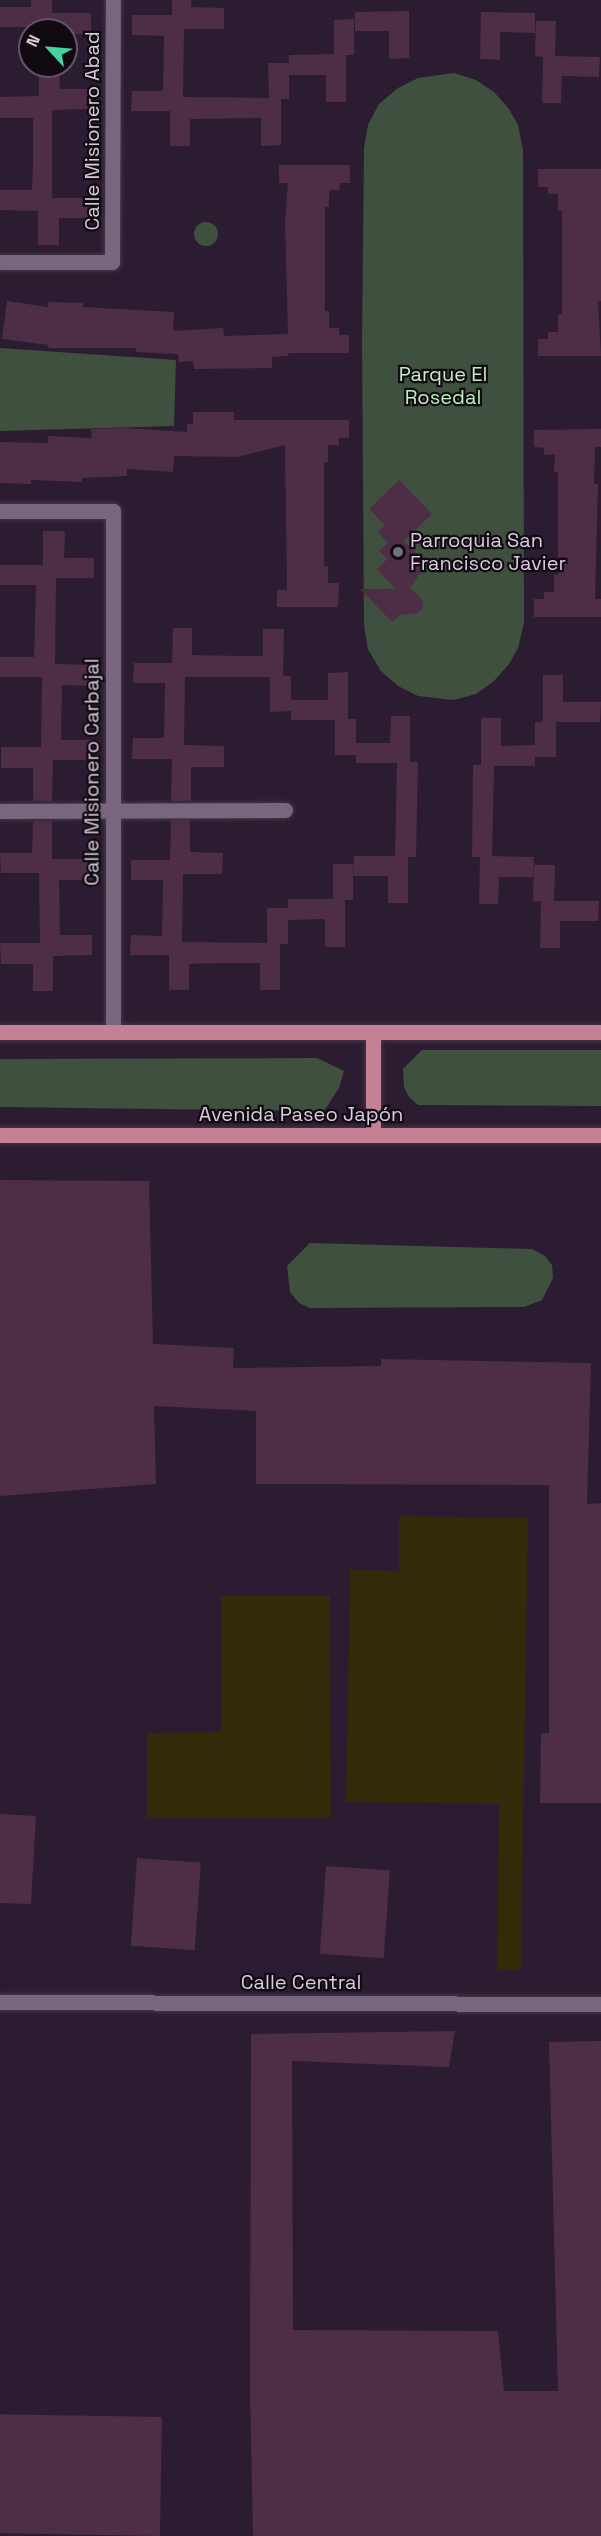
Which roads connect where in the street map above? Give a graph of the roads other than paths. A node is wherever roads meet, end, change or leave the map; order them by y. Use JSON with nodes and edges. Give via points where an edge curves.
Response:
{"nodes":[{"id":1,"x":113,"y":0,"type":"edge"},
{"id":2,"x":0,"y":262,"type":"edge"},
{"id":3,"x":0,"y":511,"type":"edge"},
{"id":4,"x":113,"y":810,"type":"junction"},
{"id":5,"x":285,"y":810,"type":"dead end"},
{"id":6,"x":0,"y":811,"type":"edge"},
{"id":7,"x":0,"y":1032,"type":"edge"},
{"id":8,"x":113,"y":1032,"type":"junction"},
{"id":9,"x":373,"y":1032,"type":"junction"},
{"id":10,"x":601,"y":1032,"type":"edge"},
{"id":11,"x":0,"y":1134,"type":"edge"},
{"id":12,"x":373,"y":1135,"type":"junction"},
{"id":13,"x":601,"y":1135,"type":"edge"},
{"id":14,"x":0,"y":2002,"type":"edge"},
{"id":15,"x":601,"y":2004,"type":"edge"}],
"edges":[{"from":1,"to":2,"type":"street","name":"Calle Misionero Abad","via":[[112,262]]},
{"from":3,"to":4,"type":"street","name":"Calle Misionero Carbajal","via":[[113,511]]},
{"from":4,"to":5,"type":"street"},
{"from":4,"to":6,"type":"street"},
{"from":4,"to":8,"type":"street","name":"Calle Misionero Carbajal"},
{"from":7,"to":8,"type":"main road"},
{"from":8,"to":9,"type":"main road"},
{"from":9,"to":10,"type":"main road"},
{"from":9,"to":12,"type":"main road"},
{"from":11,"to":12,"type":"main road","name":"Avenida Paseo Japón"},
{"from":12,"to":13,"type":"main road","name":"Avenida Paseo Japón"},
{"from":14,"to":15,"type":"street","name":"Calle Central"}]}
